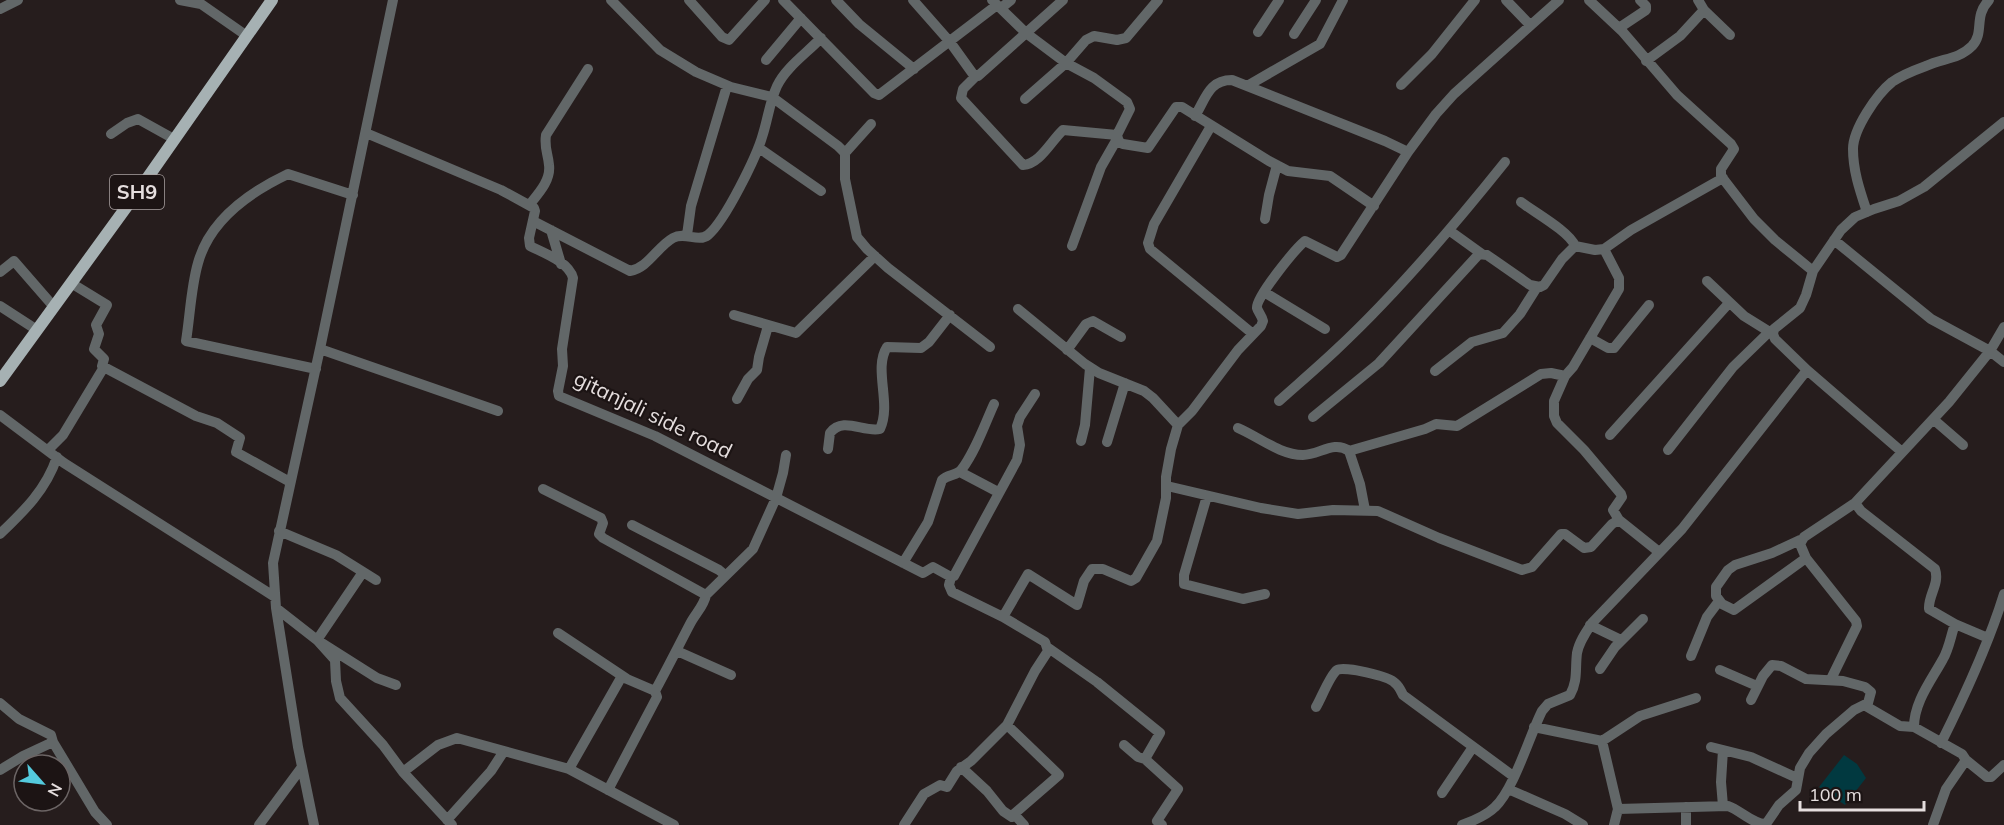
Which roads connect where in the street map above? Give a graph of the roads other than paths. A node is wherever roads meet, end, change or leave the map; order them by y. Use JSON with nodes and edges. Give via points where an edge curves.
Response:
{"nodes":[{"id":1,"x":18,"y":0,"type":"edge"},
{"id":2,"x":180,"y":0,"type":"edge"},
{"id":3,"x":272,"y":0,"type":"edge"},
{"id":4,"x":393,"y":0,"type":"edge"},
{"id":5,"x":611,"y":0,"type":"edge"},
{"id":6,"x":689,"y":0,"type":"edge"},
{"id":7,"x":765,"y":0,"type":"edge"},
{"id":8,"x":783,"y":0,"type":"edge"},
{"id":9,"x":836,"y":0,"type":"edge"},
{"id":10,"x":913,"y":0,"type":"edge"},
{"id":11,"x":1011,"y":0,"type":"edge"},
{"id":12,"x":1064,"y":0,"type":"edge"},
{"id":13,"x":1158,"y":0,"type":"edge"},
{"id":14,"x":1279,"y":0,"type":"edge"},
{"id":15,"x":1316,"y":0,"type":"edge"},
{"id":16,"x":1343,"y":0,"type":"edge"},
{"id":17,"x":1475,"y":0,"type":"edge"},
{"id":18,"x":1506,"y":0,"type":"edge"},
{"id":19,"x":1559,"y":0,"type":"edge"},
{"id":20,"x":1589,"y":0,"type":"edge"},
{"id":21,"x":1640,"y":0,"type":"edge"},
{"id":22,"x":1989,"y":0,"type":"edge"},
{"id":23,"x":997,"y":4,"type":"edge"},
{"id":24,"x":1701,"y":5,"type":"edge"},
{"id":25,"x":0,"y":9,"type":"edge"},
{"id":26,"x":801,"y":18,"type":"junction"},
{"id":27,"x":1530,"y":25,"type":"junction"},
{"id":28,"x":1619,"y":28,"type":"junction"},
{"id":29,"x":1258,"y":32,"type":"dead end"},
{"id":30,"x":1026,"y":33,"type":"junction"},
{"id":31,"x":1294,"y":34,"type":"dead end"},
{"id":32,"x":1731,"y":35,"type":"dead end"},
{"id":33,"x":247,"y":36,"type":"junction"},
{"id":34,"x":821,"y":38,"type":"junction"},
{"id":35,"x":950,"y":42,"type":"junction"},
{"id":36,"x":766,"y":60,"type":"dead end"},
{"id":37,"x":1647,"y":61,"type":"junction"},
{"id":38,"x":1066,"y":63,"type":"junction"},
{"id":39,"x":588,"y":69,"type":"dead end"},
{"id":40,"x":914,"y":69,"type":"junction"},
{"id":41,"x":976,"y":76,"type":"junction"},
{"id":42,"x":1401,"y":85,"type":"dead end"},
{"id":43,"x":727,"y":86,"type":"junction"},
{"id":44,"x":1247,"y":86,"type":"junction"},
{"id":45,"x":772,"y":97,"type":"junction"},
{"id":46,"x":1025,"y":99,"type":"dead end"},
{"id":47,"x":1195,"y":116,"type":"junction"},
{"id":48,"x":2004,"y":122,"type":"edge"},
{"id":49,"x":871,"y":124,"type":"dead end"},
{"id":50,"x":1211,"y":126,"type":"junction"},
{"id":51,"x":366,"y":133,"type":"junction"},
{"id":52,"x":111,"y":134,"type":"dead end"},
{"id":53,"x":1117,"y":137,"type":"junction"},
{"id":54,"x":174,"y":139,"type":"junction"},
{"id":55,"x":759,"y":148,"type":"junction"},
{"id":56,"x":1408,"y":152,"type":"junction"},
{"id":57,"x":845,"y":153,"type":"junction"},
{"id":58,"x":1505,"y":162,"type":"dead end"},
{"id":59,"x":1277,"y":165,"type":"junction"},
{"id":60,"x":1723,"y":178,"type":"junction"},
{"id":61,"x":821,"y":191,"type":"dead end"},
{"id":62,"x":353,"y":195,"type":"junction"},
{"id":63,"x":1521,"y":202,"type":"dead end"},
{"id":64,"x":530,"y":204,"type":"junction"},
{"id":65,"x":1374,"y":206,"type":"junction"},
{"id":66,"x":1867,"y":212,"type":"junction"},
{"id":67,"x":1265,"y":219,"type":"dead end"},
{"id":68,"x":533,"y":221,"type":"junction"},
{"id":69,"x":550,"y":230,"type":"junction"},
{"id":70,"x":1450,"y":231,"type":"junction"},
{"id":71,"x":687,"y":236,"type":"junction"},
{"id":72,"x":1834,"y":240,"type":"junction"},
{"id":73,"x":1072,"y":246,"type":"dead end"},
{"id":74,"x":1575,"y":246,"type":"junction"},
{"id":75,"x":1604,"y":249,"type":"junction"},
{"id":76,"x":1482,"y":254,"type":"junction"},
{"id":77,"x":875,"y":256,"type":"junction"},
{"id":78,"x":561,"y":264,"type":"junction"},
{"id":79,"x":1813,"y":271,"type":"junction"},
{"id":80,"x":0,"y":272,"type":"edge"},
{"id":81,"x":1707,"y":281,"type":"dead end"},
{"id":82,"x":71,"y":283,"type":"junction"},
{"id":83,"x":1537,"y":287,"type":"junction"},
{"id":84,"x":1264,"y":292,"type":"junction"},
{"id":85,"x":1729,"y":303,"type":"junction"},
{"id":86,"x":1649,"y":305,"type":"dead end"},
{"id":87,"x":0,"y":306,"type":"edge"},
{"id":88,"x":54,"y":307,"type":"junction"},
{"id":89,"x":1018,"y":309,"type":"dead end"},
{"id":90,"x":734,"y":315,"type":"dead end"},
{"id":91,"x":950,"y":315,"type":"junction"},
{"id":92,"x":768,"y":326,"type":"junction"},
{"id":93,"x":2004,"y":327,"type":"edge"},
{"id":94,"x":1325,"y":329,"type":"dead end"},
{"id":95,"x":37,"y":330,"type":"junction"},
{"id":96,"x":1771,"y":333,"type":"junction"},
{"id":97,"x":1252,"y":334,"type":"junction"},
{"id":98,"x":1121,"y":338,"type":"dead end"},
{"id":99,"x":1590,"y":338,"type":"junction"},
{"id":100,"x":990,"y":347,"type":"dead end"},
{"id":101,"x":320,"y":349,"type":"junction"},
{"id":102,"x":1067,"y":350,"type":"junction"},
{"id":103,"x":1990,"y":351,"type":"junction"},
{"id":104,"x":2004,"y":362,"type":"edge"},
{"id":105,"x":104,"y":367,"type":"junction"},
{"id":106,"x":1090,"y":368,"type":"junction"},
{"id":107,"x":316,"y":369,"type":"junction"},
{"id":108,"x":1808,"y":370,"type":"junction"},
{"id":109,"x":1435,"y":371,"type":"dead end"},
{"id":110,"x":1565,"y":376,"type":"junction"},
{"id":111,"x":0,"y":381,"type":"edge"},
{"id":112,"x":1125,"y":383,"type":"junction"},
{"id":113,"x":1035,"y":394,"type":"dead end"},
{"id":114,"x":737,"y":399,"type":"dead end"},
{"id":115,"x":1279,"y":401,"type":"dead end"},
{"id":116,"x":994,"y":404,"type":"dead end"},
{"id":117,"x":498,"y":411,"type":"dead end"},
{"id":118,"x":0,"y":415,"type":"edge"},
{"id":119,"x":1313,"y":417,"type":"dead end"},
{"id":120,"x":1933,"y":419,"type":"junction"},
{"id":121,"x":1178,"y":425,"type":"junction"},
{"id":122,"x":1238,"y":428,"type":"dead end"},
{"id":123,"x":1610,"y":435,"type":"dead end"},
{"id":124,"x":1081,"y":441,"type":"dead end"},
{"id":125,"x":1107,"y":442,"type":"dead end"},
{"id":126,"x":1963,"y":445,"type":"dead end"},
{"id":127,"x":828,"y":449,"type":"dead end"},
{"id":128,"x":1668,"y":450,"type":"dead end"},
{"id":129,"x":1349,"y":451,"type":"junction"},
{"id":130,"x":1902,"y":452,"type":"junction"},
{"id":131,"x":52,"y":454,"type":"junction"},
{"id":132,"x":786,"y":455,"type":"dead end"},
{"id":133,"x":960,"y":472,"type":"junction"},
{"id":134,"x":290,"y":482,"type":"junction"},
{"id":135,"x":1167,"y":486,"type":"junction"},
{"id":136,"x":543,"y":489,"type":"dead end"},
{"id":137,"x":998,"y":492,"type":"junction"},
{"id":138,"x":1207,"y":496,"type":"junction"},
{"id":139,"x":776,"y":498,"type":"junction"},
{"id":140,"x":1855,"y":503,"type":"junction"},
{"id":141,"x":1365,"y":510,"type":"junction"},
{"id":142,"x":1619,"y":520,"type":"junction"},
{"id":143,"x":632,"y":525,"type":"dead end"},
{"id":144,"x":279,"y":531,"type":"junction"},
{"id":145,"x":0,"y":534,"type":"edge"},
{"id":146,"x":1800,"y":540,"type":"junction"},
{"id":147,"x":1659,"y":552,"type":"junction"},
{"id":148,"x":1806,"y":558,"type":"junction"},
{"id":149,"x":903,"y":563,"type":"junction"},
{"id":150,"x":363,"y":572,"type":"junction"},
{"id":151,"x":725,"y":575,"type":"junction"},
{"id":152,"x":951,"y":576,"type":"junction"},
{"id":153,"x":376,"y":580,"type":"dead end"},
{"id":154,"x":1265,"y":594,"type":"dead end"},
{"id":155,"x":2004,"y":594,"type":"edge"},
{"id":156,"x":706,"y":596,"type":"junction"},
{"id":157,"x":1719,"y":601,"type":"junction"},
{"id":158,"x":276,"y":602,"type":"junction"},
{"id":159,"x":1003,"y":617,"type":"junction"},
{"id":160,"x":1642,"y":619,"type":"dead end"},
{"id":161,"x":1955,"y":624,"type":"junction"},
{"id":162,"x":1590,"y":625,"type":"junction"},
{"id":163,"x":558,"y":633,"type":"dead end"},
{"id":164,"x":1988,"y":638,"type":"junction"},
{"id":165,"x":317,"y":639,"type":"junction"},
{"id":166,"x":1621,"y":640,"type":"junction"},
{"id":167,"x":1047,"y":647,"type":"junction"},
{"id":168,"x":677,"y":651,"type":"junction"},
{"id":169,"x":1691,"y":656,"type":"dead end"},
{"id":170,"x":1600,"y":669,"type":"dead end"},
{"id":171,"x":1720,"y":669,"type":"dead end"},
{"id":172,"x":730,"y":675,"type":"dead end"},
{"id":173,"x":622,"y":676,"type":"junction"},
{"id":174,"x":1831,"y":680,"type":"junction"},
{"id":175,"x":396,"y":685,"type":"dead end"},
{"id":176,"x":1758,"y":686,"type":"junction"},
{"id":177,"x":655,"y":691,"type":"junction"},
{"id":178,"x":1696,"y":698,"type":"dead end"},
{"id":179,"x":1751,"y":700,"type":"dead end"},
{"id":180,"x":0,"y":703,"type":"edge"},
{"id":181,"x":1864,"y":705,"type":"junction"},
{"id":182,"x":1316,"y":707,"type":"dead end"},
{"id":183,"x":1007,"y":725,"type":"junction"},
{"id":184,"x":1534,"y":727,"type":"junction"},
{"id":185,"x":1914,"y":727,"type":"junction"},
{"id":186,"x":1602,"y":741,"type":"junction"},
{"id":187,"x":53,"y":742,"type":"junction"},
{"id":188,"x":1941,"y":743,"type":"junction"},
{"id":189,"x":1124,"y":745,"type":"dead end"},
{"id":190,"x":1473,"y":747,"type":"junction"},
{"id":191,"x":1712,"y":747,"type":"dead end"},
{"id":192,"x":504,"y":750,"type":"junction"},
{"id":193,"x":1723,"y":750,"type":"junction"},
{"id":194,"x":1145,"y":759,"type":"junction"},
{"id":195,"x":1966,"y":760,"type":"junction"},
{"id":196,"x":2004,"y":765,"type":"edge"},
{"id":197,"x":302,"y":767,"type":"junction"},
{"id":198,"x":961,"y":767,"type":"junction"},
{"id":199,"x":569,"y":769,"type":"junction"},
{"id":200,"x":0,"y":770,"type":"edge"},
{"id":201,"x":403,"y":772,"type":"junction"},
{"id":202,"x":1513,"y":777,"type":"junction"},
{"id":203,"x":1797,"y":778,"type":"junction"},
{"id":204,"x":1508,"y":789,"type":"junction"},
{"id":205,"x":608,"y":790,"type":"junction"},
{"id":206,"x":1442,"y":793,"type":"dead end"},
{"id":207,"x":1686,"y":807,"type":"junction"},
{"id":208,"x":1723,"y":807,"type":"junction"},
{"id":209,"x":1618,"y":809,"type":"junction"},
{"id":210,"x":1014,"y":814,"type":"junction"},
{"id":211,"x":449,"y":823,"type":"edge"},
{"id":212,"x":107,"y":825,"type":"edge"},
{"id":213,"x":259,"y":825,"type":"edge"},
{"id":214,"x":314,"y":825,"type":"edge"},
{"id":215,"x":674,"y":825,"type":"edge"},
{"id":216,"x":904,"y":825,"type":"edge"},
{"id":217,"x":1024,"y":825,"type":"edge"},
{"id":218,"x":1162,"y":825,"type":"edge"},
{"id":219,"x":1462,"y":825,"type":"edge"},
{"id":220,"x":1583,"y":825,"type":"edge"},
{"id":221,"x":1614,"y":825,"type":"edge"},
{"id":222,"x":1686,"y":825,"type":"edge"},
{"id":223,"x":1764,"y":825,"type":"edge"},
{"id":224,"x":1933,"y":825,"type":"edge"}],
"edges":[{"from":1,"to":25,"type":"street"},
{"from":2,"to":33,"type":"street","via":[[201,4]]},
{"from":3,"to":33,"type":"main road","number":"SH9"},
{"from":4,"to":51,"type":"street"},
{"from":5,"to":43,"type":"street","via":[[660,50]]},
{"from":6,"to":7,"type":"street","via":[[727,40]]},
{"from":8,"to":26,"type":"street"},
{"from":9,"to":40,"type":"street"},
{"from":10,"to":35,"type":"street"},
{"from":11,"to":23,"type":"street"},
{"from":12,"to":30,"type":"street"},
{"from":13,"to":38,"type":"street","via":[[1126,38],[1094,36]]},
{"from":14,"to":29,"type":"street"},
{"from":15,"to":31,"type":"street"},
{"from":16,"to":44,"type":"street","via":[[1320,44]]},
{"from":17,"to":42,"type":"street","via":[[1432,54]]},
{"from":18,"to":27,"type":"street"},
{"from":19,"to":27,"type":"street"},
{"from":20,"to":28,"type":"street"},
{"from":21,"to":28,"type":"street","via":[[1646,6],[1644,12]]},
{"from":22,"to":66,"type":"street","via":[[1981,10],[1979,34],[1972,45],[1954,58],[1929,64],[1892,82],[1867,113],[1853,147],[1856,182]]},
{"from":23,"to":30,"type":"street"},
{"from":23,"to":35,"type":"street"},
{"from":24,"to":32,"type":"street"},
{"from":24,"to":37,"type":"street","via":[[1680,36]]},
{"from":26,"to":34,"type":"street"},
{"from":26,"to":36,"type":"street"},
{"from":27,"to":56,"type":"street","via":[[1455,94]]},
{"from":28,"to":37,"type":"street"},
{"from":30,"to":38,"type":"street"},
{"from":30,"to":41,"type":"street"},
{"from":33,"to":54,"type":"main road","number":"SH9"},
{"from":34,"to":40,"type":"street","via":[[879,95]]},
{"from":34,"to":45,"type":"street","via":[[784,74]]},
{"from":35,"to":40,"type":"street"},
{"from":35,"to":41,"type":"street"},
{"from":37,"to":60,"type":"street","via":[[1677,95],[1731,144],[1734,149],[1720,173]]},
{"from":38,"to":46,"type":"street"},
{"from":38,"to":53,"type":"street","via":[[1094,78],[1130,106]]},
{"from":39,"to":64,"type":"street","via":[[546,135],[548,174]]},
{"from":41,"to":53,"type":"street","via":[[963,89],[961,98],[1023,165],[1035,161],[1063,130]]},
{"from":43,"to":45,"type":"street"},
{"from":43,"to":71,"type":"street","via":[[691,207]]},
{"from":44,"to":47,"type":"street","via":[[1220,80],[1212,86]]},
{"from":44,"to":56,"type":"street"},
{"from":45,"to":55,"type":"street"},
{"from":45,"to":57,"type":"street"},
{"from":47,"to":50,"type":"street"},
{"from":47,"to":53,"type":"street","via":[[1176,107],[1148,148],[1123,144]]},
{"from":48,"to":66,"type":"street","via":[[1924,187]]},
{"from":49,"to":57,"type":"street"},
{"from":50,"to":59,"type":"street"},
{"from":50,"to":97,"type":"street","via":[[1154,224],[1148,243],[1150,249]]},
{"from":51,"to":62,"type":"street"},
{"from":51,"to":64,"type":"street"},
{"from":52,"to":54,"type":"street","via":[[138,119]]},
{"from":53,"to":73,"type":"street","via":[[1101,167]]},
{"from":54,"to":82,"type":"main road","number":"SH9"},
{"from":55,"to":61,"type":"street"},
{"from":55,"to":71,"type":"street","via":[[713,230],[703,237]]},
{"from":56,"to":65,"type":"street"},
{"from":57,"to":77,"type":"street","via":[[845,179],[857,237]]},
{"from":58,"to":70,"type":"street"},
{"from":59,"to":65,"type":"street","via":[[1288,171],[1330,176]]},
{"from":59,"to":67,"type":"street"},
{"from":60,"to":75,"type":"street"},
{"from":60,"to":79,"type":"street","via":[[1774,240]]},
{"from":62,"to":101,"type":"street"},
{"from":62,"to":107,"type":"street","via":[[288,174],[233,208],[213,230],[198,262],[186,341]]},
{"from":63,"to":74,"type":"street"},
{"from":64,"to":68,"type":"street","via":[[535,211]]},
{"from":65,"to":84,"type":"street","via":[[1341,255],[1337,257],[1305,241]]},
{"from":66,"to":72,"type":"street","via":[[1856,217]]},
{"from":68,"to":69,"type":"street"},
{"from":68,"to":78,"type":"street","via":[[530,246]]},
{"from":69,"to":71,"type":"street","via":[[630,270],[643,266],[674,238]]},
{"from":69,"to":78,"type":"street"},
{"from":70,"to":76,"type":"street"},
{"from":70,"to":115,"type":"street","via":[[1337,350]]},
{"from":72,"to":79,"type":"street"},
{"from":72,"to":103,"type":"street","via":[[1932,319]]},
{"from":74,"to":75,"type":"street"},
{"from":74,"to":83,"type":"street","via":[[1544,285]]},
{"from":75,"to":99,"type":"street","via":[[1620,283]]},
{"from":76,"to":83,"type":"street"},
{"from":76,"to":119,"type":"street","via":[[1474,257],[1380,363]]},
{"from":77,"to":91,"type":"street"},
{"from":77,"to":92,"type":"street","via":[[801,331],[791,333]]},
{"from":78,"to":139,"type":"street","name":"gitanjali side road","via":[[572,272],[573,278],[559,396],[654,436]]},
{"from":79,"to":96,"type":"street","via":[[1800,308]]},
{"from":80,"to":88,"type":"street","via":[[14,261]]},
{"from":81,"to":85,"type":"street"},
{"from":82,"to":88,"type":"main road","number":"SH9"},
{"from":82,"to":105,"type":"street","via":[[107,305],[96,325],[99,333],[94,349],[104,359]]},
{"from":83,"to":109,"type":"street","via":[[1503,333],[1472,342]]},
{"from":84,"to":94,"type":"street"},
{"from":84,"to":97,"type":"street","via":[[1257,304],[1263,321]]},
{"from":85,"to":96,"type":"street"},
{"from":85,"to":123,"type":"street"},
{"from":86,"to":99,"type":"street","via":[[1614,348]]},
{"from":87,"to":95,"type":"street"},
{"from":88,"to":95,"type":"main road","number":"SH9"},
{"from":89,"to":102,"type":"street"},
{"from":90,"to":92,"type":"street"},
{"from":91,"to":100,"type":"street"},
{"from":91,"to":127,"type":"street","via":[[921,348],[892,346],[884,352],[884,420],[880,429],[836,427],[830,433]]},
{"from":92,"to":114,"type":"street","via":[[757,370]]},
{"from":93,"to":103,"type":"street"},
{"from":95,"to":111,"type":"main road","number":"SH9"},
{"from":96,"to":108,"type":"street"},
{"from":96,"to":128,"type":"street","via":[[1733,367]]},
{"from":97,"to":121,"type":"street"},
{"from":98,"to":102,"type":"street","via":[[1093,321],[1086,324]]},
{"from":99,"to":110,"type":"street"},
{"from":101,"to":107,"type":"street"},
{"from":101,"to":117,"type":"street"},
{"from":102,"to":106,"type":"street"},
{"from":103,"to":104,"type":"street"},
{"from":103,"to":120,"type":"street"},
{"from":105,"to":131,"type":"street"},
{"from":105,"to":134,"type":"street","via":[[196,416],[217,423],[240,438],[236,452]]},
{"from":106,"to":112,"type":"street"},
{"from":106,"to":124,"type":"street"},
{"from":107,"to":134,"type":"street"},
{"from":108,"to":130,"type":"street"},
{"from":108,"to":147,"type":"street","via":[[1682,529]]},
{"from":110,"to":129,"type":"street","via":[[1541,374],[1457,426],[1436,424]]},
{"from":110,"to":142,"type":"street","via":[[1554,401],[1554,416],[1621,494],[1613,510]]},
{"from":112,"to":121,"type":"street","via":[[1153,398]]},
{"from":112,"to":125,"type":"street"},
{"from":113,"to":137,"type":"street","via":[[1020,417],[1019,453]]},
{"from":116,"to":133,"type":"street"},
{"from":118,"to":131,"type":"street"},
{"from":120,"to":126,"type":"street"},
{"from":120,"to":130,"type":"street"},
{"from":121,"to":135,"type":"street"},
{"from":122,"to":129,"type":"street","via":[[1288,453],[1306,455],[1337,446]]},
{"from":129,"to":141,"type":"street"},
{"from":130,"to":140,"type":"street"},
{"from":131,"to":145,"type":"street","via":[[51,476],[28,507]]},
{"from":131,"to":158,"type":"street"},
{"from":132,"to":139,"type":"street"},
{"from":133,"to":137,"type":"street"},
{"from":133,"to":149,"type":"street","via":[[942,480],[928,522]]},
{"from":134,"to":144,"type":"street"},
{"from":135,"to":138,"type":"street"},
{"from":135,"to":159,"type":"street","via":[[1157,541],[1136,578],[1092,569],[1077,605],[1028,574]]},
{"from":136,"to":156,"type":"street","via":[[601,518],[599,534],[603,538]]},
{"from":137,"to":152,"type":"street"},
{"from":138,"to":141,"type":"street","via":[[1298,514]]},
{"from":138,"to":154,"type":"street","via":[[1184,584],[1244,599]]},
{"from":139,"to":149,"type":"street","name":"gitanjali side road"},
{"from":139,"to":151,"type":"street","via":[[753,549]]},
{"from":140,"to":146,"type":"street"},
{"from":140,"to":161,"type":"street","via":[[1935,569],[1929,609]]},
{"from":141,"to":142,"type":"street","via":[[1378,511],[1522,570],[1532,567],[1561,534],[1584,548],[1591,547]]},
{"from":142,"to":147,"type":"street"},
{"from":143,"to":151,"type":"street"},
{"from":144,"to":150,"type":"street","via":[[336,555]]},
{"from":144,"to":158,"type":"street","via":[[273,563]]},
{"from":146,"to":148,"type":"street"},
{"from":146,"to":157,"type":"street","via":[[1728,570],[1714,592]]},
{"from":147,"to":162,"type":"street"},
{"from":148,"to":157,"type":"street","via":[[1737,609],[1731,610]]},
{"from":148,"to":174,"type":"street","via":[[1856,621]]},
{"from":149,"to":152,"type":"street","name":"gitanjali side road","via":[[923,573],[933,567]]},
{"from":150,"to":153,"type":"street"},
{"from":150,"to":165,"type":"street"},
{"from":151,"to":156,"type":"street"},
{"from":152,"to":159,"type":"street","via":[[952,592]]},
{"from":155,"to":164,"type":"street"},
{"from":156,"to":168,"type":"street"},
{"from":157,"to":169,"type":"street","via":[[1707,617]]},
{"from":158,"to":165,"type":"street"},
{"from":158,"to":197,"type":"street"},
{"from":159,"to":167,"type":"street","via":[[1045,642]]},
{"from":160,"to":166,"type":"street"},
{"from":161,"to":164,"type":"street"},
{"from":161,"to":185,"type":"street","via":[[1944,657],[1919,701]]},
{"from":162,"to":166,"type":"street"},
{"from":162,"to":184,"type":"street","via":[[1577,652],[1575,686],[1570,695],[1548,704]]},
{"from":163,"to":173,"type":"street"},
{"from":164,"to":188,"type":"street"},
{"from":165,"to":175,"type":"street","via":[[377,678]]},
{"from":165,"to":201,"type":"street","via":[[335,660],[340,698]]},
{"from":166,"to":170,"type":"street"},
{"from":167,"to":183,"type":"street"},
{"from":167,"to":194,"type":"street","via":[[1160,733]]},
{"from":168,"to":172,"type":"street"},
{"from":168,"to":177,"type":"street"},
{"from":171,"to":176,"type":"street"},
{"from":173,"to":177,"type":"street"},
{"from":173,"to":199,"type":"street"},
{"from":174,"to":176,"type":"street","via":[[1806,679],[1772,665]]},
{"from":174,"to":181,"type":"street","via":[[1870,690],[1870,701]]},
{"from":176,"to":179,"type":"street"},
{"from":177,"to":205,"type":"street","via":[[657,698]]},
{"from":178,"to":186,"type":"street","via":[[1640,716]]},
{"from":180,"to":187,"type":"street","via":[[19,719],[51,735]]},
{"from":181,"to":185,"type":"street","via":[[1900,726]]},
{"from":181,"to":203,"type":"street","via":[[1826,734],[1809,753]]},
{"from":182,"to":190,"type":"street","via":[[1337,670],[1345,668],[1388,678],[1402,695]]},
{"from":183,"to":198,"type":"street"},
{"from":183,"to":210,"type":"street","via":[[1059,775]]},
{"from":184,"to":186,"type":"street"},
{"from":184,"to":202,"type":"street"},
{"from":185,"to":188,"type":"street"},
{"from":186,"to":209,"type":"street"},
{"from":187,"to":200,"type":"street"},
{"from":187,"to":212,"type":"street","via":[[94,812]]},
{"from":188,"to":195,"type":"street"},
{"from":189,"to":194,"type":"street"},
{"from":190,"to":202,"type":"street"},
{"from":190,"to":206,"type":"street"},
{"from":191,"to":193,"type":"street"},
{"from":192,"to":199,"type":"street"},
{"from":192,"to":201,"type":"street","via":[[456,738],[438,745]]},
{"from":192,"to":211,"type":"street"},
{"from":193,"to":203,"type":"street","via":[[1770,764]]},
{"from":193,"to":208,"type":"street"},
{"from":194,"to":218,"type":"street","via":[[1178,789],[1157,821]]},
{"from":195,"to":196,"type":"street","via":[[1990,777]]},
{"from":195,"to":224,"type":"street","via":[[1946,789]]},
{"from":197,"to":213,"type":"street"},
{"from":197,"to":214,"type":"street"},
{"from":198,"to":210,"type":"street","via":[[1003,811],[1012,817]]},
{"from":198,"to":216,"type":"street","via":[[947,787],[939,785],[924,794]]},
{"from":199,"to":205,"type":"street"},
{"from":201,"to":211,"type":"street"},
{"from":202,"to":204,"type":"street"},
{"from":203,"to":223,"type":"street","via":[[1796,790]]},
{"from":204,"to":219,"type":"street","via":[[1494,808]]},
{"from":204,"to":220,"type":"street"},
{"from":205,"to":215,"type":"street"},
{"from":207,"to":208,"type":"street"},
{"from":207,"to":209,"type":"street"},
{"from":207,"to":222,"type":"street"},
{"from":208,"to":223,"type":"street","via":[[1739,810]]},
{"from":209,"to":221,"type":"street"},
{"from":210,"to":217,"type":"street"}]}
